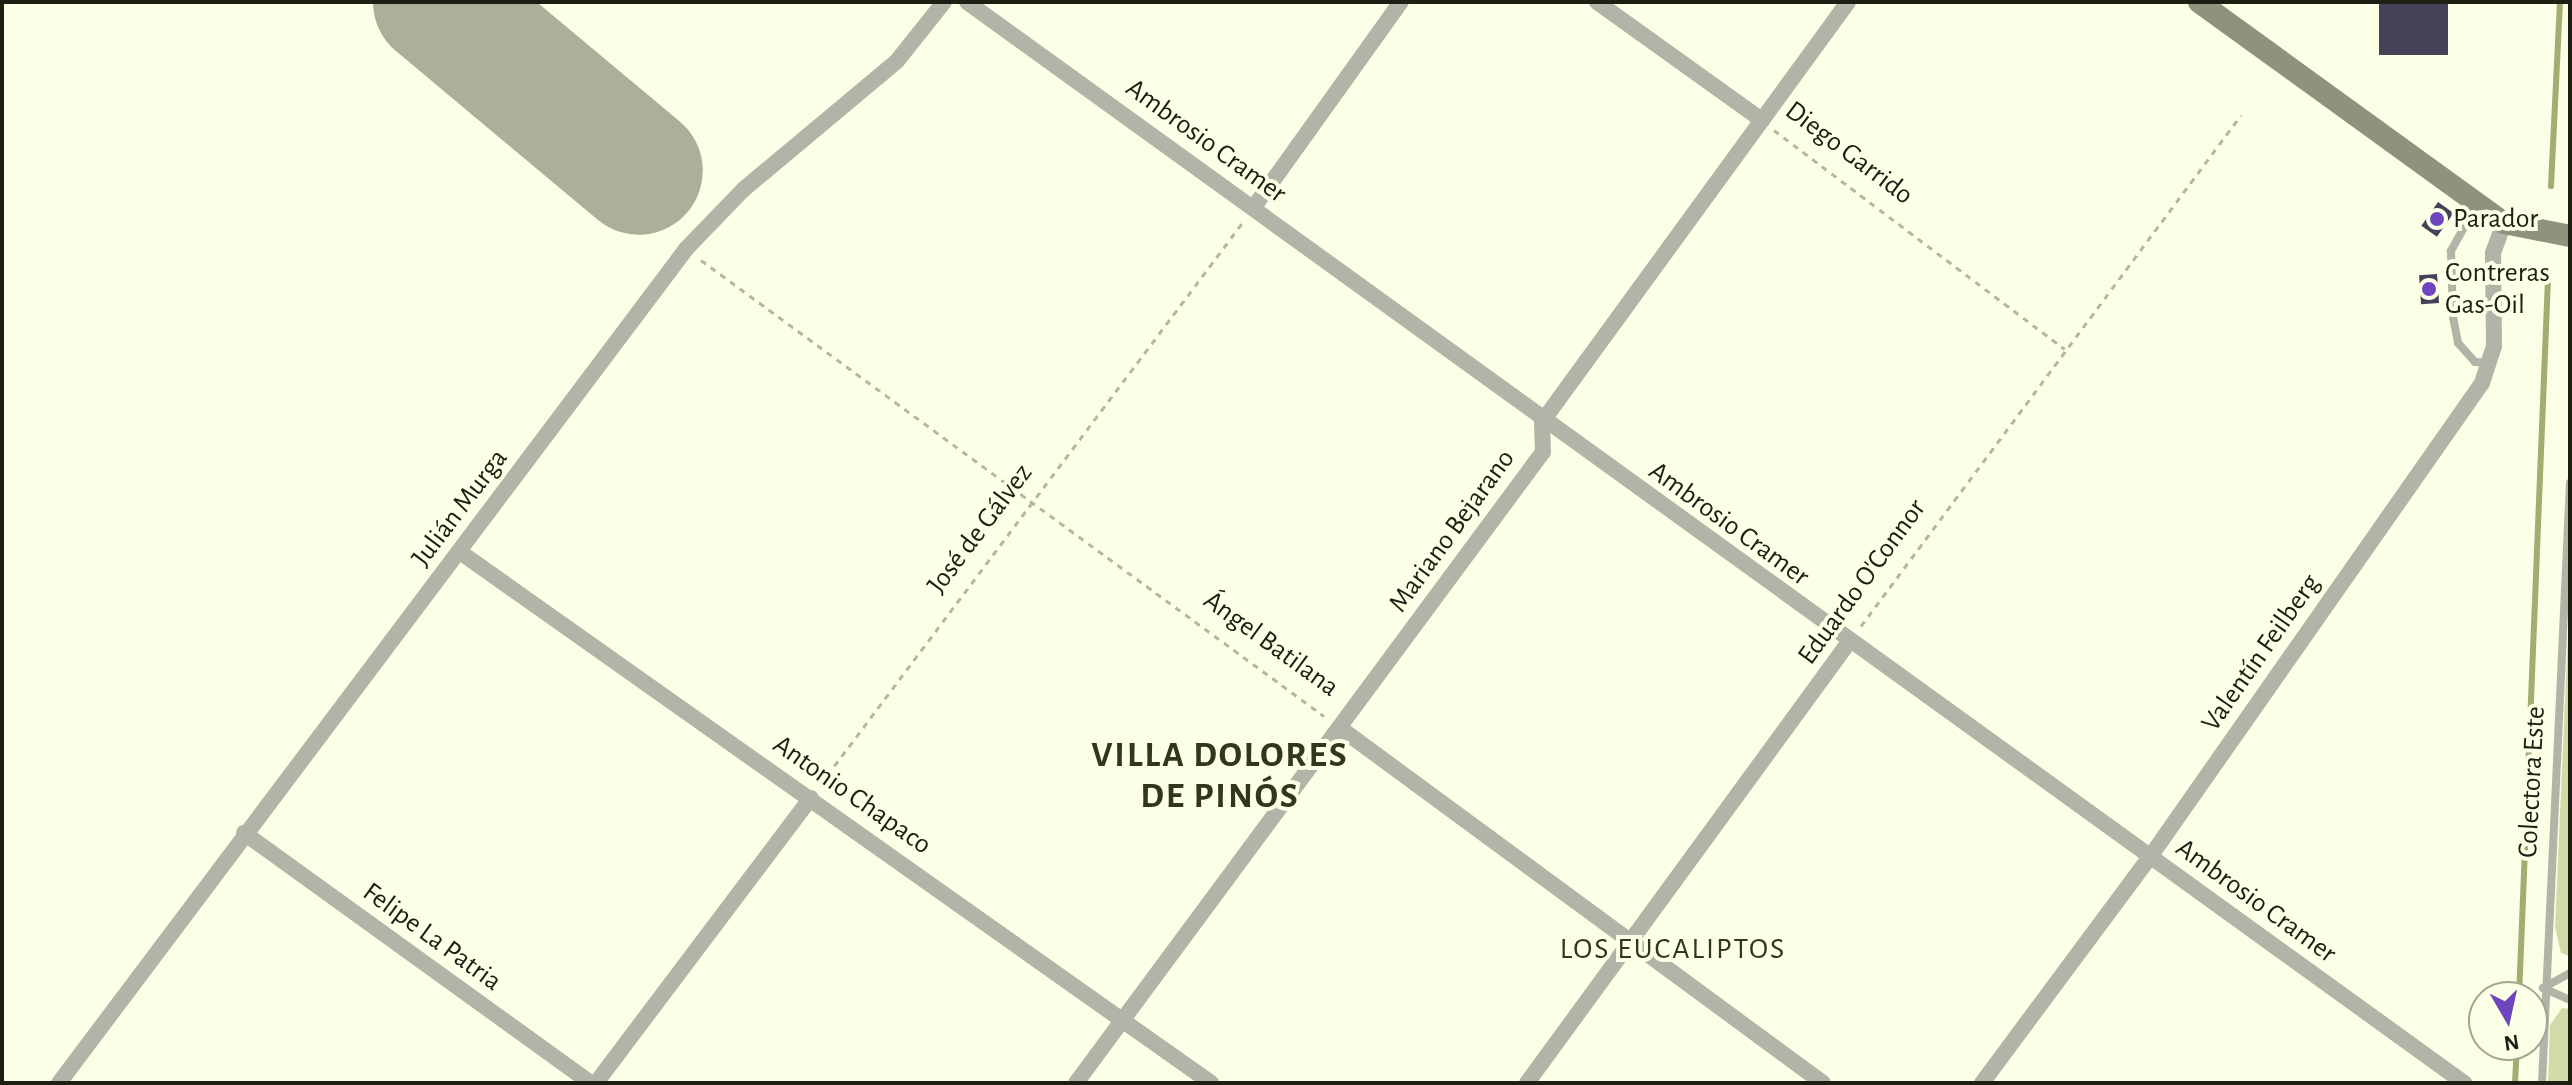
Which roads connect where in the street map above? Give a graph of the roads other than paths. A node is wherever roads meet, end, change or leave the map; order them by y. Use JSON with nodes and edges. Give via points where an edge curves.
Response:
{"nodes":[{"id":1,"x":944,"y":2,"type":"edge"},
{"id":2,"x":967,"y":2,"type":"edge"},
{"id":3,"x":1401,"y":2,"type":"edge"},
{"id":4,"x":1597,"y":2,"type":"edge"},
{"id":5,"x":1848,"y":2,"type":"edge"},
{"id":6,"x":2199,"y":2,"type":"edge"},
{"id":7,"x":1762,"y":120,"type":"junction"},
{"id":8,"x":2477,"y":203,"type":"junction"},
{"id":9,"x":1254,"y":207,"type":"junction"},
{"id":10,"x":2504,"y":223,"type":"junction"},
{"id":11,"x":2570,"y":236,"type":"edge"},
{"id":12,"x":2492,"y":363,"type":"junction"},
{"id":13,"x":1542,"y":422,"type":"junction"},
{"id":14,"x":2570,"y":483,"type":"edge"},
{"id":15,"x":460,"y":552,"type":"junction"},
{"id":16,"x":1849,"y":642,"type":"junction"},
{"id":17,"x":1340,"y":728,"type":"junction"},
{"id":18,"x":811,"y":798,"type":"junction"},
{"id":19,"x":244,"y":833,"type":"junction"},
{"id":20,"x":2150,"y":857,"type":"junction"},
{"id":21,"x":1633,"y":943,"type":"junction"},
{"id":22,"x":2570,"y":973,"type":"edge"},
{"id":23,"x":2543,"y":981,"type":"edge"},
{"id":24,"x":2548,"y":985,"type":"edge"},
{"id":25,"x":2548,"y":990,"type":"edge"},
{"id":26,"x":2570,"y":1000,"type":"edge"},
{"id":27,"x":1126,"y":1019,"type":"junction"},
{"id":28,"x":2542,"y":1061,"type":"edge"},
{"id":29,"x":59,"y":1083,"type":"edge"},
{"id":30,"x":590,"y":1083,"type":"edge"},
{"id":31,"x":596,"y":1083,"type":"edge"},
{"id":32,"x":1076,"y":1083,"type":"edge"},
{"id":33,"x":1211,"y":1083,"type":"edge"},
{"id":34,"x":1527,"y":1083,"type":"edge"},
{"id":35,"x":1823,"y":1083,"type":"edge"},
{"id":36,"x":1982,"y":1083,"type":"edge"},
{"id":37,"x":2464,"y":1083,"type":"edge"},
{"id":38,"x":2542,"y":1083,"type":"edge"}],
"edges":[{"from":1,"to":15,"type":"street","name":"Julián Murga","via":[[897,61],[744,189],[686,249]]},
{"from":2,"to":9,"type":"street","name":"Ambrosio Cramer"},
{"from":3,"to":9,"type":"street"},
{"from":4,"to":7,"type":"street","name":"Diego Garrido"},
{"from":5,"to":7,"type":"street","name":"Mariano Bejarano"},
{"from":6,"to":8,"type":"main road"},
{"from":7,"to":13,"type":"street","name":"Mariano Bejarano"},
{"from":8,"to":10,"type":"main road"},
{"from":8,"to":12,"type":"lane","via":[[2451,251],[2453,317],[2458,343],[2475,362]]},
{"from":9,"to":13,"type":"street","name":"Ambrosio Cramer"},
{"from":10,"to":11,"type":"main road"},
{"from":10,"to":12,"type":"street","via":[[2493,253]]},
{"from":12,"to":20,"type":"street","name":"Valentín Feilberg"},
{"from":13,"to":16,"type":"street","name":"Ambrosio Cramer"},
{"from":13,"to":17,"type":"street","name":"Mariano Bejarano","via":[[1543,452]]},
{"from":14,"to":23,"type":"lane","name":"Colectora Este"},
{"from":15,"to":18,"type":"street","name":"Antonio Chapaco"},
{"from":15,"to":19,"type":"street","name":"Julián Murga"},
{"from":16,"to":20,"type":"street","name":"Ambrosio Cramer"},
{"from":16,"to":21,"type":"street","name":"Eduardo O'Connor"},
{"from":17,"to":21,"type":"street","name":"Ángel Batilana"},
{"from":17,"to":27,"type":"street","name":"Mariano Bejarano"},
{"from":18,"to":27,"type":"street","name":"Antonio Chapaco"},
{"from":18,"to":31,"type":"street"},
{"from":19,"to":29,"type":"street","name":"Julián Murga"},
{"from":19,"to":30,"type":"street","name":"Felipe La Patria"},
{"from":20,"to":36,"type":"street","name":"Valentín Feilberg"},
{"from":20,"to":37,"type":"street","name":"Ambrosio Cramer"},
{"from":21,"to":34,"type":"street","name":"Eduardo O'Connor"},
{"from":21,"to":35,"type":"street","name":"Ángel Batilana"},
{"from":22,"to":24,"type":"lane"},
{"from":25,"to":26,"type":"lane"},
{"from":27,"to":32,"type":"street","name":"Mariano Bejarano"},
{"from":27,"to":33,"type":"street","name":"Antonio Chapaco"},
{"from":28,"to":38,"type":"lane","name":"Colectora Este"}]}
